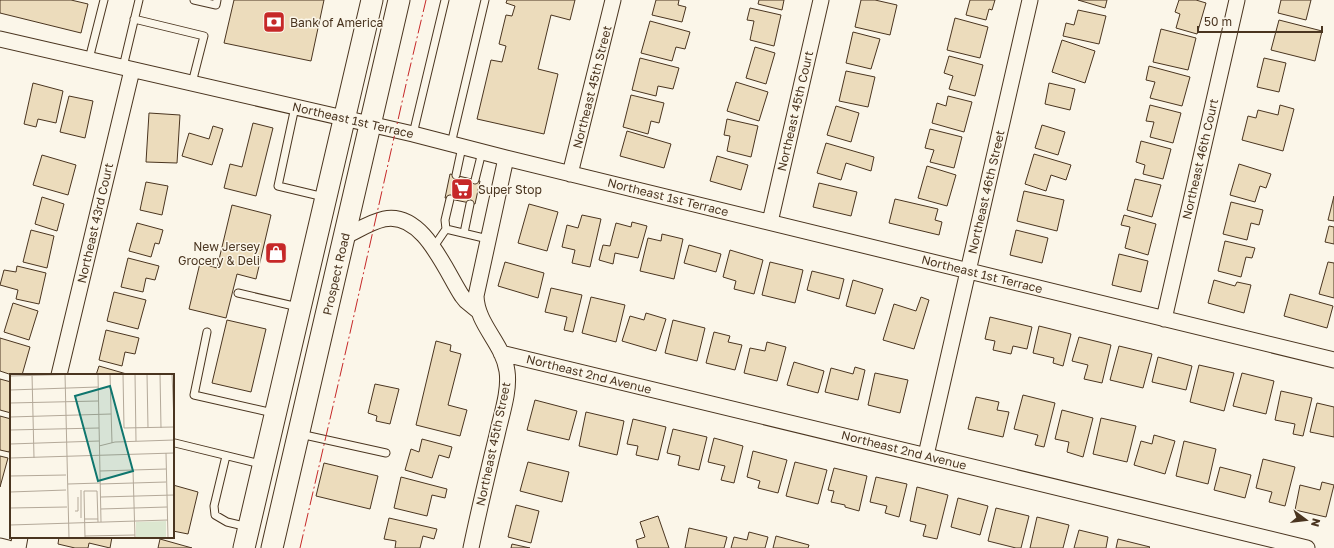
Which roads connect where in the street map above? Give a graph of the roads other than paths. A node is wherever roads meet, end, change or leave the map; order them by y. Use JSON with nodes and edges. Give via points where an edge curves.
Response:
{"nodes":[{"id":1,"x":104,"y":0,"type":"edge"},
{"id":2,"x":139,"y":0,"type":"edge"},
{"id":3,"x":194,"y":0,"type":"edge"},
{"id":4,"x":217,"y":0,"type":"edge"},
{"id":5,"x":372,"y":0,"type":"edge"},
{"id":6,"x":400,"y":0,"type":"edge"},
{"id":7,"x":445,"y":0,"type":"edge"},
{"id":8,"x":485,"y":0,"type":"edge"},
{"id":9,"x":613,"y":0,"type":"edge"},
{"id":10,"x":821,"y":0,"type":"edge"},
{"id":11,"x":1030,"y":0,"type":"edge"},
{"id":12,"x":1237,"y":0,"type":"edge"},
{"id":13,"x":134,"y":19,"type":"junction"},
{"id":14,"x":0,"y":39,"type":"edge"},
{"id":15,"x":88,"y":59,"type":"junction"},
{"id":16,"x":127,"y":69,"type":"junction"},
{"id":17,"x":192,"y":83,"type":"junction"},
{"id":18,"x":295,"y":107,"type":"junction"},
{"id":19,"x":344,"y":118,"type":"junction"},
{"id":20,"x":370,"y":124,"type":"junction"},
{"id":21,"x":413,"y":134,"type":"junction"},
{"id":22,"x":457,"y":146,"type":"junction"},
{"id":23,"x":482,"y":152,"type":"junction"},
{"id":24,"x":506,"y":158,"type":"junction"},
{"id":25,"x":570,"y":174,"type":"junction"},
{"id":26,"x":456,"y":175,"type":"dead end"},
{"id":27,"x":475,"y":180,"type":"dead end"},
{"id":28,"x":326,"y":197,"type":"junction"},
{"id":29,"x":450,"y":199,"type":"dead end"},
{"id":30,"x":470,"y":204,"type":"dead end"},
{"id":31,"x":770,"y":222,"type":"junction"},
{"id":32,"x":446,"y":228,"type":"junction"},
{"id":33,"x":464,"y":233,"type":"junction"},
{"id":34,"x":344,"y":237,"type":"junction"},
{"id":35,"x":488,"y":239,"type":"junction"},
{"id":36,"x":433,"y":248,"type":"junction"},
{"id":37,"x":968,"y":271,"type":"junction"},
{"id":38,"x":238,"y":293,"type":"dead end"},
{"id":39,"x":300,"y":308,"type":"junction"},
{"id":40,"x":477,"y":310,"type":"junction"},
{"id":41,"x":1164,"y":319,"type":"junction"},
{"id":42,"x":207,"y":332,"type":"dead end"},
{"id":43,"x":501,"y":353,"type":"junction"},
{"id":44,"x":1334,"y":360,"type":"edge"},
{"id":45,"x":59,"y":374,"type":"edge"},
{"id":46,"x":275,"y":414,"type":"junction"},
{"id":47,"x":298,"y":434,"type":"junction"},
{"id":48,"x":175,"y":443,"type":"dead end"},
{"id":49,"x":386,"y":453,"type":"dead end"},
{"id":50,"x":926,"y":455,"type":"junction"},
{"id":51,"x":226,"y":456,"type":"junction"},
{"id":52,"x":263,"y":465,"type":"junction"},
{"id":53,"x":249,"y":527,"type":"junction"},
{"id":54,"x":20,"y":538,"type":"edge"},
{"id":55,"x":0,"y":546,"type":"edge"},
{"id":56,"x":8,"y":548,"type":"edge"},
{"id":57,"x":18,"y":548,"type":"edge"},
{"id":58,"x":244,"y":548,"type":"edge"},
{"id":59,"x":272,"y":548,"type":"edge"},
{"id":60,"x":471,"y":548,"type":"edge"},
{"id":61,"x":1307,"y":548,"type":"edge"}],
"edges":[{"from":1,"to":15,"type":"lane"},
{"from":2,"to":13,"type":"lane"},
{"from":3,"to":4,"type":"lane","via":[[216,5]]},
{"from":5,"to":19,"type":"main road"},
{"from":6,"to":20,"type":"main road","name":"Prospect Road"},
{"from":7,"to":21,"type":"lane"},
{"from":8,"to":22,"type":"lane"},
{"from":9,"to":25,"type":"street","name":"Northeast 45th Street"},
{"from":10,"to":31,"type":"street","name":"Northeast 45th Court"},
{"from":11,"to":37,"type":"street","name":"Northeast 46th Street"},
{"from":12,"to":41,"type":"street","name":"Northeast 46th Court"},
{"from":13,"to":16,"type":"lane"},
{"from":13,"to":17,"type":"lane","via":[[204,36]]},
{"from":14,"to":15,"type":"street","name":"Northeast 1st Terrace"},
{"from":15,"to":16,"type":"street","name":"Northeast 1st Terrace"},
{"from":16,"to":17,"type":"street","name":"Northeast 1st Terrace"},
{"from":16,"to":45,"type":"street","name":"Northeast 43rd Court"},
{"from":17,"to":18,"type":"street","name":"Northeast 1st Terrace"},
{"from":18,"to":19,"type":"street","name":"Northeast 1st Terrace"},
{"from":18,"to":28,"type":"lane","via":[[278,186]]},
{"from":19,"to":20,"type":"street","name":"Northeast 1st Terrace"},
{"from":19,"to":28,"type":"main road"},
{"from":20,"to":21,"type":"street","name":"Northeast 1st Terrace"},
{"from":20,"to":34,"type":"main road","name":"Prospect Road"},
{"from":21,"to":22,"type":"street","name":"Northeast 1st Terrace"},
{"from":22,"to":23,"type":"street","name":"Northeast 1st Terrace"},
{"from":22,"to":26,"type":"lane"},
{"from":23,"to":24,"type":"street","name":"Northeast 1st Terrace"},
{"from":23,"to":27,"type":"lane"},
{"from":24,"to":25,"type":"street","name":"Northeast 1st Terrace"},
{"from":24,"to":35,"type":"street","name":"Northeast 45th Street"},
{"from":25,"to":31,"type":"street","name":"Northeast 1st Terrace"},
{"from":28,"to":39,"type":"main road"},
{"from":29,"to":32,"type":"lane","via":[[445,220]]},
{"from":30,"to":33,"type":"lane"},
{"from":31,"to":37,"type":"street","name":"Northeast 1st Terrace"},
{"from":32,"to":33,"type":"lane"},
{"from":32,"to":36,"type":"lane"},
{"from":33,"to":35,"type":"lane"},
{"from":34,"to":36,"type":"street","via":[[377,221],[398,219],[419,231]]},
{"from":34,"to":47,"type":"main road","name":"Prospect Road"},
{"from":35,"to":40,"type":"street","name":"Northeast 45th Street","via":[[476,289]]},
{"from":36,"to":40,"type":"street","via":[[462,296]]},
{"from":37,"to":41,"type":"street","name":"Northeast 1st Terrace"},
{"from":37,"to":50,"type":"street","name":"Northeast 46th Street"},
{"from":38,"to":39,"type":"lane"},
{"from":39,"to":46,"type":"main road"},
{"from":40,"to":43,"type":"street","name":"Northeast 45th Street"},
{"from":41,"to":44,"type":"street","name":"Northeast 1st Terrace"},
{"from":42,"to":46,"type":"lane","via":[[194,395]]},
{"from":43,"to":50,"type":"street","name":"Northeast 2nd Avenue"},
{"from":43,"to":60,"type":"street","name":"Northeast 45th Street","via":[[507,371],[506,389]]},
{"from":46,"to":52,"type":"main road"},
{"from":47,"to":49,"type":"lane"},
{"from":47,"to":59,"type":"main road","name":"Prospect Road"},
{"from":48,"to":51,"type":"lane"},
{"from":50,"to":61,"type":"street","name":"Northeast 2nd Avenue"},
{"from":51,"to":52,"type":"lane"},
{"from":51,"to":53,"type":"lane","via":[[214,506],[215,515],[227,522]]},
{"from":52,"to":53,"type":"main road"},
{"from":53,"to":58,"type":"main road"},
{"from":54,"to":57,"type":"street"},
{"from":55,"to":56,"type":"street"}]}
